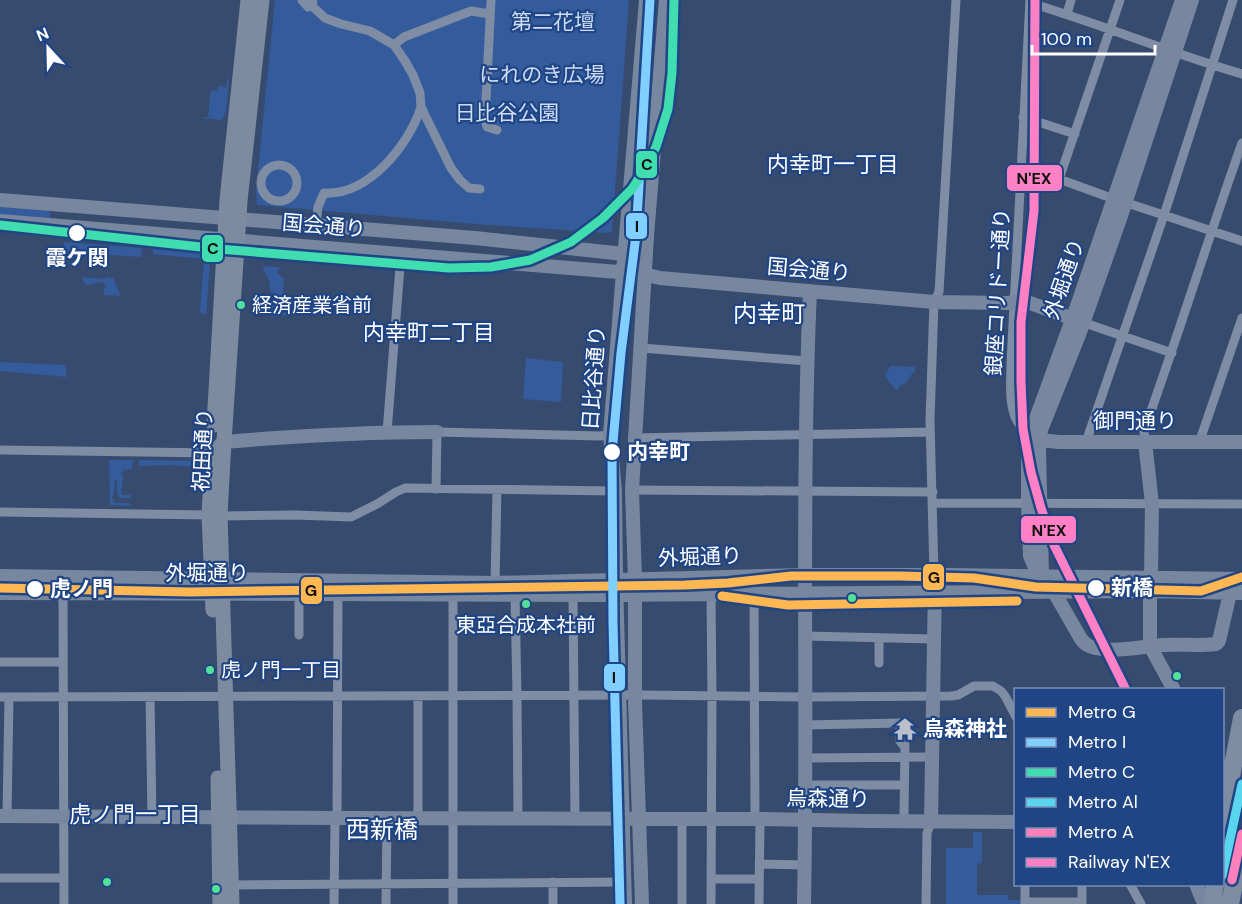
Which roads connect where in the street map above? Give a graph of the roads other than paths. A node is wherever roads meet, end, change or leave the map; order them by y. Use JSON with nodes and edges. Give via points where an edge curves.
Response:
{"nodes":[{"id":1,"x":248,"y":0,"type":"edge"},
{"id":2,"x":262,"y":0,"type":"edge"},
{"id":3,"x":302,"y":0,"type":"edge"},
{"id":4,"x":491,"y":0,"type":"edge"},
{"id":5,"x":646,"y":0,"type":"edge"},
{"id":6,"x":666,"y":0,"type":"edge"},
{"id":7,"x":956,"y":0,"type":"edge"},
{"id":8,"x":1071,"y":0,"type":"edge"},
{"id":9,"x":1120,"y":0,"type":"edge"},
{"id":10,"x":1182,"y":0,"type":"edge"},
{"id":11,"x":1192,"y":0,"type":"edge"},
{"id":12,"x":1233,"y":0,"type":"edge"},
{"id":13,"x":1030,"y":1,"type":"edge"},
{"id":14,"x":312,"y":3,"type":"edge"},
{"id":15,"x":490,"y":14,"type":"junction"},
{"id":16,"x":1067,"y":14,"type":"junction"},
{"id":17,"x":1110,"y":28,"type":"junction"},
{"id":18,"x":394,"y":45,"type":"junction"},
{"id":19,"x":1169,"y":50,"type":"junction"},
{"id":20,"x":1212,"y":66,"type":"junction"},
{"id":21,"x":1242,"y":74,"type":"edge"},
{"id":22,"x":421,"y":107,"type":"junction"},
{"id":23,"x":1023,"y":117,"type":"junction"},
{"id":24,"x":497,"y":130,"type":"dead end"},
{"id":25,"x":1075,"y":134,"type":"junction"},
{"id":26,"x":1242,"y":143,"type":"edge"},
{"id":27,"x":1022,"y":168,"type":"junction"},
{"id":28,"x":1059,"y":179,"type":"junction"},
{"id":29,"x":480,"y":189,"type":"dead end"},
{"id":30,"x":0,"y":200,"type":"edge"},
{"id":31,"x":1120,"y":201,"type":"junction"},
{"id":32,"x":1164,"y":215,"type":"junction"},
{"id":33,"x":232,"y":218,"type":"junction"},
{"id":34,"x":0,"y":221,"type":"edge"},
{"id":35,"x":316,"y":225,"type":"junction"},
{"id":36,"x":1211,"y":230,"type":"junction"},
{"id":37,"x":231,"y":239,"type":"junction"},
{"id":38,"x":1242,"y":241,"type":"edge"},
{"id":39,"x":401,"y":254,"type":"junction"},
{"id":40,"x":624,"y":254,"type":"junction"},
{"id":41,"x":622,"y":272,"type":"junction"},
{"id":42,"x":644,"y":274,"type":"junction"},
{"id":43,"x":810,"y":291,"type":"junction"},
{"id":44,"x":934,"y":302,"type":"junction"},
{"id":45,"x":1014,"y":302,"type":"junction"},
{"id":46,"x":1242,"y":318,"type":"edge"},
{"id":47,"x":1078,"y":321,"type":"junction"},
{"id":48,"x":1122,"y":336,"type":"junction"},
{"id":49,"x":640,"y":348,"type":"junction"},
{"id":50,"x":1172,"y":353,"type":"junction"},
{"id":51,"x":807,"y":361,"type":"junction"},
{"id":52,"x":387,"y":432,"type":"junction"},
{"id":53,"x":437,"y":432,"type":"junction"},
{"id":54,"x":930,"y":432,"type":"junction"},
{"id":55,"x":610,"y":435,"type":"junction"},
{"id":56,"x":806,"y":435,"type":"junction"},
{"id":57,"x":634,"y":438,"type":"junction"},
{"id":58,"x":1035,"y":438,"type":"junction"},
{"id":59,"x":1086,"y":442,"type":"junction"},
{"id":60,"x":1145,"y":442,"type":"junction"},
{"id":61,"x":1242,"y":442,"type":"edge"},
{"id":62,"x":1199,"y":443,"type":"junction"},
{"id":63,"x":219,"y":447,"type":"junction"},
{"id":64,"x":0,"y":450,"type":"edge"},
{"id":65,"x":436,"y":489,"type":"junction"},
{"id":66,"x":496,"y":490,"type":"junction"},
{"id":67,"x":632,"y":490,"type":"junction"},
{"id":68,"x":615,"y":491,"type":"junction"},
{"id":69,"x":805,"y":491,"type":"junction"},
{"id":70,"x":933,"y":492,"type":"junction"},
{"id":71,"x":933,"y":502,"type":"junction"},
{"id":72,"x":1034,"y":503,"type":"junction"},
{"id":73,"x":1152,"y":504,"type":"junction"},
{"id":74,"x":1242,"y":504,"type":"edge"},
{"id":75,"x":0,"y":512,"type":"edge"},
{"id":76,"x":215,"y":515,"type":"junction"},
{"id":77,"x":805,"y":575,"type":"junction"},
{"id":78,"x":934,"y":575,"type":"junction"},
{"id":79,"x":0,"y":576,"type":"edge"},
{"id":80,"x":1042,"y":576,"type":"junction"},
{"id":81,"x":1242,"y":579,"type":"edge"},
{"id":82,"x":616,"y":580,"type":"junction"},
{"id":83,"x":635,"y":580,"type":"junction"},
{"id":84,"x":495,"y":583,"type":"junction"},
{"id":85,"x":1150,"y":584,"type":"junction"},
{"id":86,"x":217,"y":587,"type":"junction"},
{"id":87,"x":0,"y":592,"type":"edge"},
{"id":88,"x":935,"y":592,"type":"junction"},
{"id":89,"x":1054,"y":592,"type":"junction"},
{"id":90,"x":805,"y":593,"type":"junction"},
{"id":91,"x":1236,"y":593,"type":"edge"},
{"id":92,"x":63,"y":594,"type":"junction"},
{"id":93,"x":299,"y":594,"type":"junction"},
{"id":94,"x":711,"y":594,"type":"junction"},
{"id":95,"x":754,"y":594,"type":"junction"},
{"id":96,"x":338,"y":595,"type":"junction"},
{"id":97,"x":453,"y":595,"type":"junction"},
{"id":98,"x":515,"y":595,"type":"junction"},
{"id":99,"x":573,"y":595,"type":"junction"},
{"id":100,"x":617,"y":595,"type":"junction"},
{"id":101,"x":635,"y":595,"type":"junction"},
{"id":102,"x":299,"y":635,"type":"dead end"},
{"id":103,"x":805,"y":636,"type":"junction"},
{"id":104,"x":879,"y":638,"type":"junction"},
{"id":105,"x":934,"y":639,"type":"junction"},
{"id":106,"x":1150,"y":646,"type":"junction"},
{"id":107,"x":0,"y":662,"type":"edge"},
{"id":108,"x":63,"y":662,"type":"junction"},
{"id":109,"x":879,"y":663,"type":"dead end"},
{"id":110,"x":1173,"y":688,"type":"edge"},
{"id":111,"x":619,"y":695,"type":"junction"},
{"id":112,"x":635,"y":695,"type":"junction"},
{"id":113,"x":337,"y":696,"type":"junction"},
{"id":114,"x":418,"y":696,"type":"junction"},
{"id":115,"x":454,"y":696,"type":"junction"},
{"id":116,"x":518,"y":696,"type":"junction"},
{"id":117,"x":574,"y":696,"type":"junction"},
{"id":118,"x":712,"y":696,"type":"junction"},
{"id":119,"x":755,"y":696,"type":"junction"},
{"id":120,"x":933,"y":696,"type":"junction"},
{"id":121,"x":4,"y":697,"type":"edge"},
{"id":122,"x":63,"y":697,"type":"junction"},
{"id":123,"x":150,"y":697,"type":"junction"},
{"id":124,"x":220,"y":697,"type":"junction"},
{"id":125,"x":805,"y":697,"type":"junction"},
{"id":126,"x":1014,"y":714,"type":"edge"},
{"id":127,"x":1242,"y":718,"type":"edge"},
{"id":128,"x":805,"y":724,"type":"junction"},
{"id":129,"x":904,"y":757,"type":"junction"},
{"id":130,"x":932,"y":757,"type":"junction"},
{"id":131,"x":805,"y":758,"type":"junction"},
{"id":132,"x":1233,"y":769,"type":"edge"},
{"id":133,"x":805,"y":784,"type":"junction"},
{"id":134,"x":904,"y":785,"type":"junction"},
{"id":135,"x":1242,"y":788,"type":"edge"},
{"id":136,"x":904,"y":814,"type":"dead end"},
{"id":137,"x":4,"y":816,"type":"edge"},
{"id":138,"x":64,"y":816,"type":"junction"},
{"id":139,"x":152,"y":817,"type":"junction"},
{"id":140,"x":224,"y":818,"type":"junction"},
{"id":141,"x":336,"y":819,"type":"junction"},
{"id":142,"x":387,"y":819,"type":"junction"},
{"id":143,"x":418,"y":819,"type":"junction"},
{"id":144,"x":453,"y":819,"type":"junction"},
{"id":145,"x":518,"y":819,"type":"junction"},
{"id":146,"x":575,"y":819,"type":"junction"},
{"id":147,"x":622,"y":819,"type":"junction"},
{"id":148,"x":639,"y":819,"type":"junction"},
{"id":149,"x":682,"y":819,"type":"junction"},
{"id":150,"x":711,"y":819,"type":"junction"},
{"id":151,"x":757,"y":819,"type":"junction"},
{"id":152,"x":805,"y":820,"type":"junction"},
{"id":153,"x":1224,"y":821,"type":"edge"},
{"id":154,"x":931,"y":822,"type":"junction"},
{"id":155,"x":1014,"y":822,"type":"edge"},
{"id":156,"x":1242,"y":846,"type":"edge"},
{"id":157,"x":759,"y":864,"type":"junction"},
{"id":158,"x":804,"y":865,"type":"junction"},
{"id":159,"x":0,"y":878,"type":"edge"},
{"id":160,"x":64,"y":878,"type":"junction"},
{"id":161,"x":711,"y":879,"type":"junction"},
{"id":162,"x":759,"y":879,"type":"junction"},
{"id":163,"x":453,"y":882,"type":"junction"},
{"id":164,"x":553,"y":882,"type":"junction"},
{"id":165,"x":625,"y":882,"type":"junction"},
{"id":166,"x":1224,"y":883,"type":"edge"},
{"id":167,"x":232,"y":885,"type":"junction"},
{"id":168,"x":334,"y":885,"type":"junction"},
{"id":169,"x":386,"y":885,"type":"junction"},
{"id":170,"x":1025,"y":886,"type":"edge"},
{"id":171,"x":1082,"y":886,"type":"edge"},
{"id":172,"x":1131,"y":886,"type":"edge"},
{"id":173,"x":1196,"y":886,"type":"edge"},
{"id":174,"x":1217,"y":898,"type":"edge"},
{"id":175,"x":1025,"y":903,"type":"edge"},
{"id":176,"x":1082,"y":903,"type":"edge"},
{"id":177,"x":64,"y":904,"type":"edge"},
{"id":178,"x":220,"y":904,"type":"edge"},
{"id":179,"x":232,"y":904,"type":"edge"},
{"id":180,"x":334,"y":904,"type":"edge"},
{"id":181,"x":386,"y":904,"type":"edge"},
{"id":182,"x":453,"y":904,"type":"edge"},
{"id":183,"x":553,"y":904,"type":"edge"},
{"id":184,"x":625,"y":904,"type":"edge"},
{"id":185,"x":642,"y":904,"type":"edge"},
{"id":186,"x":682,"y":904,"type":"edge"},
{"id":187,"x":711,"y":904,"type":"edge"},
{"id":188,"x":759,"y":904,"type":"edge"},
{"id":189,"x":804,"y":904,"type":"edge"},
{"id":190,"x":926,"y":904,"type":"edge"},
{"id":191,"x":1141,"y":904,"type":"edge"}],
"edges":[{"from":1,"to":33,"type":"main road","name":"祝田通り"},
{"from":2,"to":33,"type":"main road","name":"祝田通り"},
{"from":3,"to":14,"type":"street","via":[[306,6]]},
{"from":4,"to":15,"type":"street"},
{"from":5,"to":40,"type":"main road","name":"日比谷通り"},
{"from":6,"to":42,"type":"main road","name":"日比谷通り"},
{"from":7,"to":44,"type":"street","via":[[939,292]]},
{"from":8,"to":16,"type":"street"},
{"from":9,"to":17,"type":"street"},
{"from":10,"to":19,"type":"main road","name":"外堀通り"},
{"from":11,"to":19,"type":"main road","name":"外堀通り"},
{"from":12,"to":20,"type":"street"},
{"from":13,"to":16,"type":"street"},
{"from":13,"to":23,"type":"street","name":"銀座コリドー通り"},
{"from":14,"to":18,"type":"street","via":[[325,18],[370,31]]},
{"from":15,"to":18,"type":"street","via":[[471,10],[404,37]]},
{"from":15,"to":24,"type":"street","via":[[485,118],[487,127]]},
{"from":16,"to":17,"type":"street"},
{"from":17,"to":19,"type":"street"},
{"from":17,"to":25,"type":"street"},
{"from":18,"to":22,"type":"street","via":[[413,75]]},
{"from":19,"to":20,"type":"street"},
{"from":19,"to":31,"type":"main road","name":"外堀通り"},
{"from":20,"to":21,"type":"street"},
{"from":20,"to":32,"type":"street"},
{"from":22,"to":29,"type":"street","via":[[460,180],[469,189]]},
{"from":22,"to":35,"type":"street","via":[[405,142],[383,166],[352,187],[334,194],[324,193]]},
{"from":23,"to":25,"type":"street"},
{"from":23,"to":27,"type":"street","name":"銀座コリドー通り"},
{"from":25,"to":28,"type":"street"},
{"from":26,"to":36,"type":"street"},
{"from":27,"to":28,"type":"street"},
{"from":27,"to":45,"type":"street","name":"銀座コリドー通り"},
{"from":28,"to":31,"type":"street"},
{"from":30,"to":33,"type":"main road","name":"国会通り"},
{"from":31,"to":32,"type":"street"},
{"from":31,"to":47,"type":"main road","name":"外堀通り"},
{"from":32,"to":36,"type":"street"},
{"from":32,"to":48,"type":"street"},
{"from":33,"to":35,"type":"main road","name":"国会通り"},
{"from":33,"to":37,"type":"main road","name":"祝田通り"},
{"from":34,"to":37,"type":"main road","name":"国会通り"},
{"from":35,"to":40,"type":"main road","name":"国会通り"},
{"from":36,"to":38,"type":"street"},
{"from":36,"to":50,"type":"street"},
{"from":37,"to":39,"type":"main road","name":"国会通り"},
{"from":37,"to":63,"type":"main road","name":"祝田通り"},
{"from":39,"to":41,"type":"main road","name":"国会通り"},
{"from":39,"to":52,"type":"street"},
{"from":40,"to":41,"type":"main road","name":"日比谷通り"},
{"from":40,"to":42,"type":"main road"},
{"from":41,"to":42,"type":"main road","name":"国会通り"},
{"from":41,"to":55,"type":"main road","name":"日比谷通り"},
{"from":42,"to":43,"type":"main road","name":"国会通り"},
{"from":42,"to":49,"type":"main road","name":"日比谷通り"},
{"from":43,"to":44,"type":"main road","name":"国会通り"},
{"from":43,"to":51,"type":"main road"},
{"from":44,"to":45,"type":"main road","name":"国会通り"},
{"from":44,"to":54,"type":"street"},
{"from":45,"to":47,"type":"main road","name":"国会通り","via":[[1022,300]]},
{"from":45,"to":58,"type":"street","name":"銀座コリドー通り","via":[[1012,401],[1017,420]]},
{"from":46,"to":62,"type":"street"},
{"from":47,"to":48,"type":"street"},
{"from":47,"to":58,"type":"main road","name":"外堀通り"},
{"from":48,"to":50,"type":"street"},
{"from":48,"to":59,"type":"street"},
{"from":49,"to":51,"type":"street"},
{"from":49,"to":57,"type":"main road","name":"日比谷通り"},
{"from":50,"to":60,"type":"street","via":[[1144,431]]},
{"from":51,"to":56,"type":"main road"},
{"from":52,"to":53,"type":"main road"},
{"from":52,"to":63,"type":"main road","via":[[294,436]]},
{"from":53,"to":55,"type":"street"},
{"from":53,"to":65,"type":"street"},
{"from":54,"to":56,"type":"street"},
{"from":54,"to":70,"type":"street"},
{"from":55,"to":68,"type":"main road","name":"日比谷通り"},
{"from":56,"to":57,"type":"street"},
{"from":56,"to":69,"type":"main road"},
{"from":57,"to":67,"type":"main road","name":"日比谷通り"},
{"from":58,"to":59,"type":"main road","name":"御門通り"},
{"from":58,"to":72,"type":"main road","name":"外堀通り","via":[[1028,448]]},
{"from":59,"to":60,"type":"main road","name":"御門通り"},
{"from":60,"to":62,"type":"main road","name":"御門通り"},
{"from":60,"to":73,"type":"main road"},
{"from":61,"to":62,"type":"main road","name":"御門通り"},
{"from":63,"to":64,"type":"street"},
{"from":63,"to":76,"type":"main road","name":"祝田通り"},
{"from":65,"to":66,"type":"street"},
{"from":65,"to":76,"type":"street","via":[[405,488],[351,517]]},
{"from":66,"to":68,"type":"street"},
{"from":66,"to":84,"type":"street"},
{"from":67,"to":69,"type":"street"},
{"from":67,"to":83,"type":"main road","name":"日比谷通り"},
{"from":68,"to":82,"type":"main road","name":"日比谷通り"},
{"from":69,"to":70,"type":"street"},
{"from":69,"to":77,"type":"main road"},
{"from":70,"to":71,"type":"street"},
{"from":71,"to":72,"type":"street"},
{"from":71,"to":78,"type":"street"},
{"from":72,"to":73,"type":"street"},
{"from":72,"to":80,"type":"main road","name":"外堀通り","via":[[1030,556]]},
{"from":73,"to":74,"type":"street"},
{"from":73,"to":85,"type":"main road"},
{"from":75,"to":76,"type":"street"},
{"from":76,"to":86,"type":"main road","name":"祝田通り"},
{"from":77,"to":78,"type":"main road","name":"外堀通り"},
{"from":77,"to":83,"type":"main road","name":"外堀通り"},
{"from":77,"to":90,"type":"main road"},
{"from":78,"to":80,"type":"main road","name":"外堀通り"},
{"from":78,"to":88,"type":"main road"},
{"from":79,"to":86,"type":"main road","name":"外堀通り"},
{"from":80,"to":85,"type":"main road","name":"外堀通り"},
{"from":80,"to":89,"type":"main road"},
{"from":81,"to":85,"type":"main road","name":"外堀通り"},
{"from":82,"to":83,"type":"main road","name":"外堀通り"},
{"from":82,"to":84,"type":"main road","name":"外堀通り"},
{"from":82,"to":100,"type":"main road","name":"日比谷通り"},
{"from":83,"to":101,"type":"main road","name":"日比谷通り"},
{"from":84,"to":86,"type":"main road","name":"外堀通り"},
{"from":85,"to":89,"type":"main road","name":"外堀通り"},
{"from":85,"to":91,"type":"main road","name":"外堀通り"},
{"from":85,"to":106,"type":"main road"},
{"from":86,"to":92,"type":"main road","name":"外堀通り"},
{"from":86,"to":93,"type":"main road","name":"外堀通り"},
{"from":86,"to":124,"type":"main road","name":"祝田通り"},
{"from":87,"to":92,"type":"main road","name":"外堀通り"},
{"from":88,"to":89,"type":"main road","name":"外堀通り"},
{"from":88,"to":90,"type":"main road","name":"外堀通り"},
{"from":88,"to":105,"type":"main road"},
{"from":89,"to":106,"type":"main road","via":[[1088,646],[1104,650]]},
{"from":90,"to":95,"type":"main road","name":"外堀通り"},
{"from":90,"to":103,"type":"main road"},
{"from":91,"to":106,"type":"main road","via":[[1218,643]]},
{"from":92,"to":108,"type":"street"},
{"from":93,"to":96,"type":"main road","name":"外堀通り"},
{"from":93,"to":102,"type":"street"},
{"from":94,"to":95,"type":"main road","name":"外堀通り"},
{"from":94,"to":101,"type":"main road","name":"外堀通り"},
{"from":94,"to":118,"type":"street"},
{"from":95,"to":119,"type":"street"},
{"from":96,"to":97,"type":"main road","name":"外堀通り"},
{"from":96,"to":113,"type":"street"},
{"from":97,"to":98,"type":"main road","name":"外堀通り"},
{"from":97,"to":115,"type":"street"},
{"from":98,"to":99,"type":"main road","name":"外堀通り"},
{"from":98,"to":116,"type":"street"},
{"from":99,"to":100,"type":"main road","name":"外堀通り"},
{"from":99,"to":117,"type":"street"},
{"from":100,"to":101,"type":"main road","name":"外堀通り"},
{"from":100,"to":111,"type":"main road","name":"日比谷通り"},
{"from":101,"to":112,"type":"main road","name":"日比谷通り"},
{"from":103,"to":104,"type":"street"},
{"from":103,"to":125,"type":"main road"},
{"from":104,"to":105,"type":"street"},
{"from":104,"to":109,"type":"street"},
{"from":105,"to":120,"type":"main road"},
{"from":106,"to":110,"type":"main road"},
{"from":107,"to":108,"type":"street"},
{"from":108,"to":122,"type":"street"},
{"from":111,"to":112,"type":"street"},
{"from":111,"to":117,"type":"street"},
{"from":111,"to":147,"type":"main road","name":"日比谷通り"},
{"from":112,"to":118,"type":"street"},
{"from":112,"to":148,"type":"main road","name":"日比谷通り"},
{"from":113,"to":114,"type":"street"},
{"from":113,"to":124,"type":"street"},
{"from":113,"to":141,"type":"street"},
{"from":114,"to":115,"type":"street"},
{"from":114,"to":143,"type":"street"},
{"from":115,"to":116,"type":"street"},
{"from":115,"to":144,"type":"street"},
{"from":116,"to":117,"type":"street"},
{"from":116,"to":145,"type":"street"},
{"from":117,"to":146,"type":"street"},
{"from":118,"to":119,"type":"street"},
{"from":118,"to":150,"type":"street"},
{"from":119,"to":125,"type":"street"},
{"from":119,"to":151,"type":"street"},
{"from":120,"to":125,"type":"street"},
{"from":120,"to":126,"type":"street","via":[[958,696],[975,686],[993,686],[1001,691]]},
{"from":120,"to":130,"type":"main road"},
{"from":121,"to":122,"type":"street"},
{"from":121,"to":137,"type":"street"},
{"from":122,"to":123,"type":"street"},
{"from":122,"to":138,"type":"street"},
{"from":123,"to":124,"type":"street"},
{"from":123,"to":139,"type":"street"},
{"from":124,"to":140,"type":"main road","name":"祝田通り"},
{"from":125,"to":128,"type":"main road"},
{"from":127,"to":132,"type":"highway"},
{"from":128,"to":129,"type":"street","via":[[900,723]]},
{"from":128,"to":131,"type":"main road"},
{"from":129,"to":130,"type":"street"},
{"from":129,"to":131,"type":"street"},
{"from":129,"to":134,"type":"street"},
{"from":130,"to":154,"type":"main road"},
{"from":131,"to":133,"type":"main road"},
{"from":132,"to":135,"type":"street"},
{"from":132,"to":153,"type":"highway"},
{"from":133,"to":134,"type":"street"},
{"from":133,"to":152,"type":"main road"},
{"from":134,"to":136,"type":"street"},
{"from":137,"to":138,"type":"main road","name":"烏森通り"},
{"from":138,"to":139,"type":"main road","name":"烏森通り"},
{"from":138,"to":160,"type":"street"},
{"from":139,"to":140,"type":"main road","name":"烏森通り"},
{"from":140,"to":141,"type":"main road","name":"烏森通り"},
{"from":140,"to":167,"type":"main road","name":"祝田通り"},
{"from":140,"to":178,"type":"main road","name":"祝田通り"},
{"from":141,"to":142,"type":"main road","name":"烏森通り"},
{"from":141,"to":168,"type":"street"},
{"from":142,"to":143,"type":"main road","name":"烏森通り"},
{"from":142,"to":169,"type":"street"},
{"from":143,"to":144,"type":"main road","name":"烏森通り"},
{"from":144,"to":145,"type":"main road","name":"烏森通り"},
{"from":144,"to":163,"type":"street"},
{"from":145,"to":146,"type":"main road","name":"烏森通り"},
{"from":146,"to":147,"type":"main road","name":"烏森通り"},
{"from":147,"to":148,"type":"main road","name":"烏森通り"},
{"from":147,"to":165,"type":"main road","name":"日比谷通り"},
{"from":148,"to":149,"type":"main road","name":"烏森通り"},
{"from":148,"to":185,"type":"main road","name":"日比谷通り"},
{"from":149,"to":150,"type":"main road","name":"烏森通り"},
{"from":149,"to":186,"type":"street"},
{"from":150,"to":151,"type":"main road","name":"烏森通り"},
{"from":150,"to":161,"type":"street"},
{"from":151,"to":152,"type":"main road","name":"烏森通り"},
{"from":151,"to":157,"type":"street"},
{"from":152,"to":154,"type":"main road","name":"烏森通り"},
{"from":152,"to":158,"type":"main road"},
{"from":154,"to":155,"type":"main road","name":"烏森通り"},
{"from":154,"to":190,"type":"street","via":[[927,833]]},
{"from":156,"to":166,"type":"highway"},
{"from":157,"to":158,"type":"street"},
{"from":157,"to":162,"type":"street"},
{"from":158,"to":189,"type":"main road"},
{"from":159,"to":160,"type":"street"},
{"from":160,"to":177,"type":"street"},
{"from":161,"to":162,"type":"street"},
{"from":161,"to":187,"type":"street"},
{"from":162,"to":188,"type":"street"},
{"from":163,"to":164,"type":"street"},
{"from":163,"to":169,"type":"street"},
{"from":163,"to":182,"type":"street"},
{"from":164,"to":165,"type":"street"},
{"from":164,"to":183,"type":"street"},
{"from":165,"to":184,"type":"main road","name":"日比谷通り"},
{"from":167,"to":168,"type":"street"},
{"from":167,"to":179,"type":"main road","name":"祝田通り"},
{"from":168,"to":169,"type":"street"},
{"from":168,"to":180,"type":"street"},
{"from":169,"to":181,"type":"street"},
{"from":170,"to":175,"type":"street"},
{"from":171,"to":176,"type":"street"},
{"from":172,"to":191,"type":"street"},
{"from":173,"to":174,"type":"main road","via":[[1202,899]]},
{"from":175,"to":176,"type":"street"}]}
